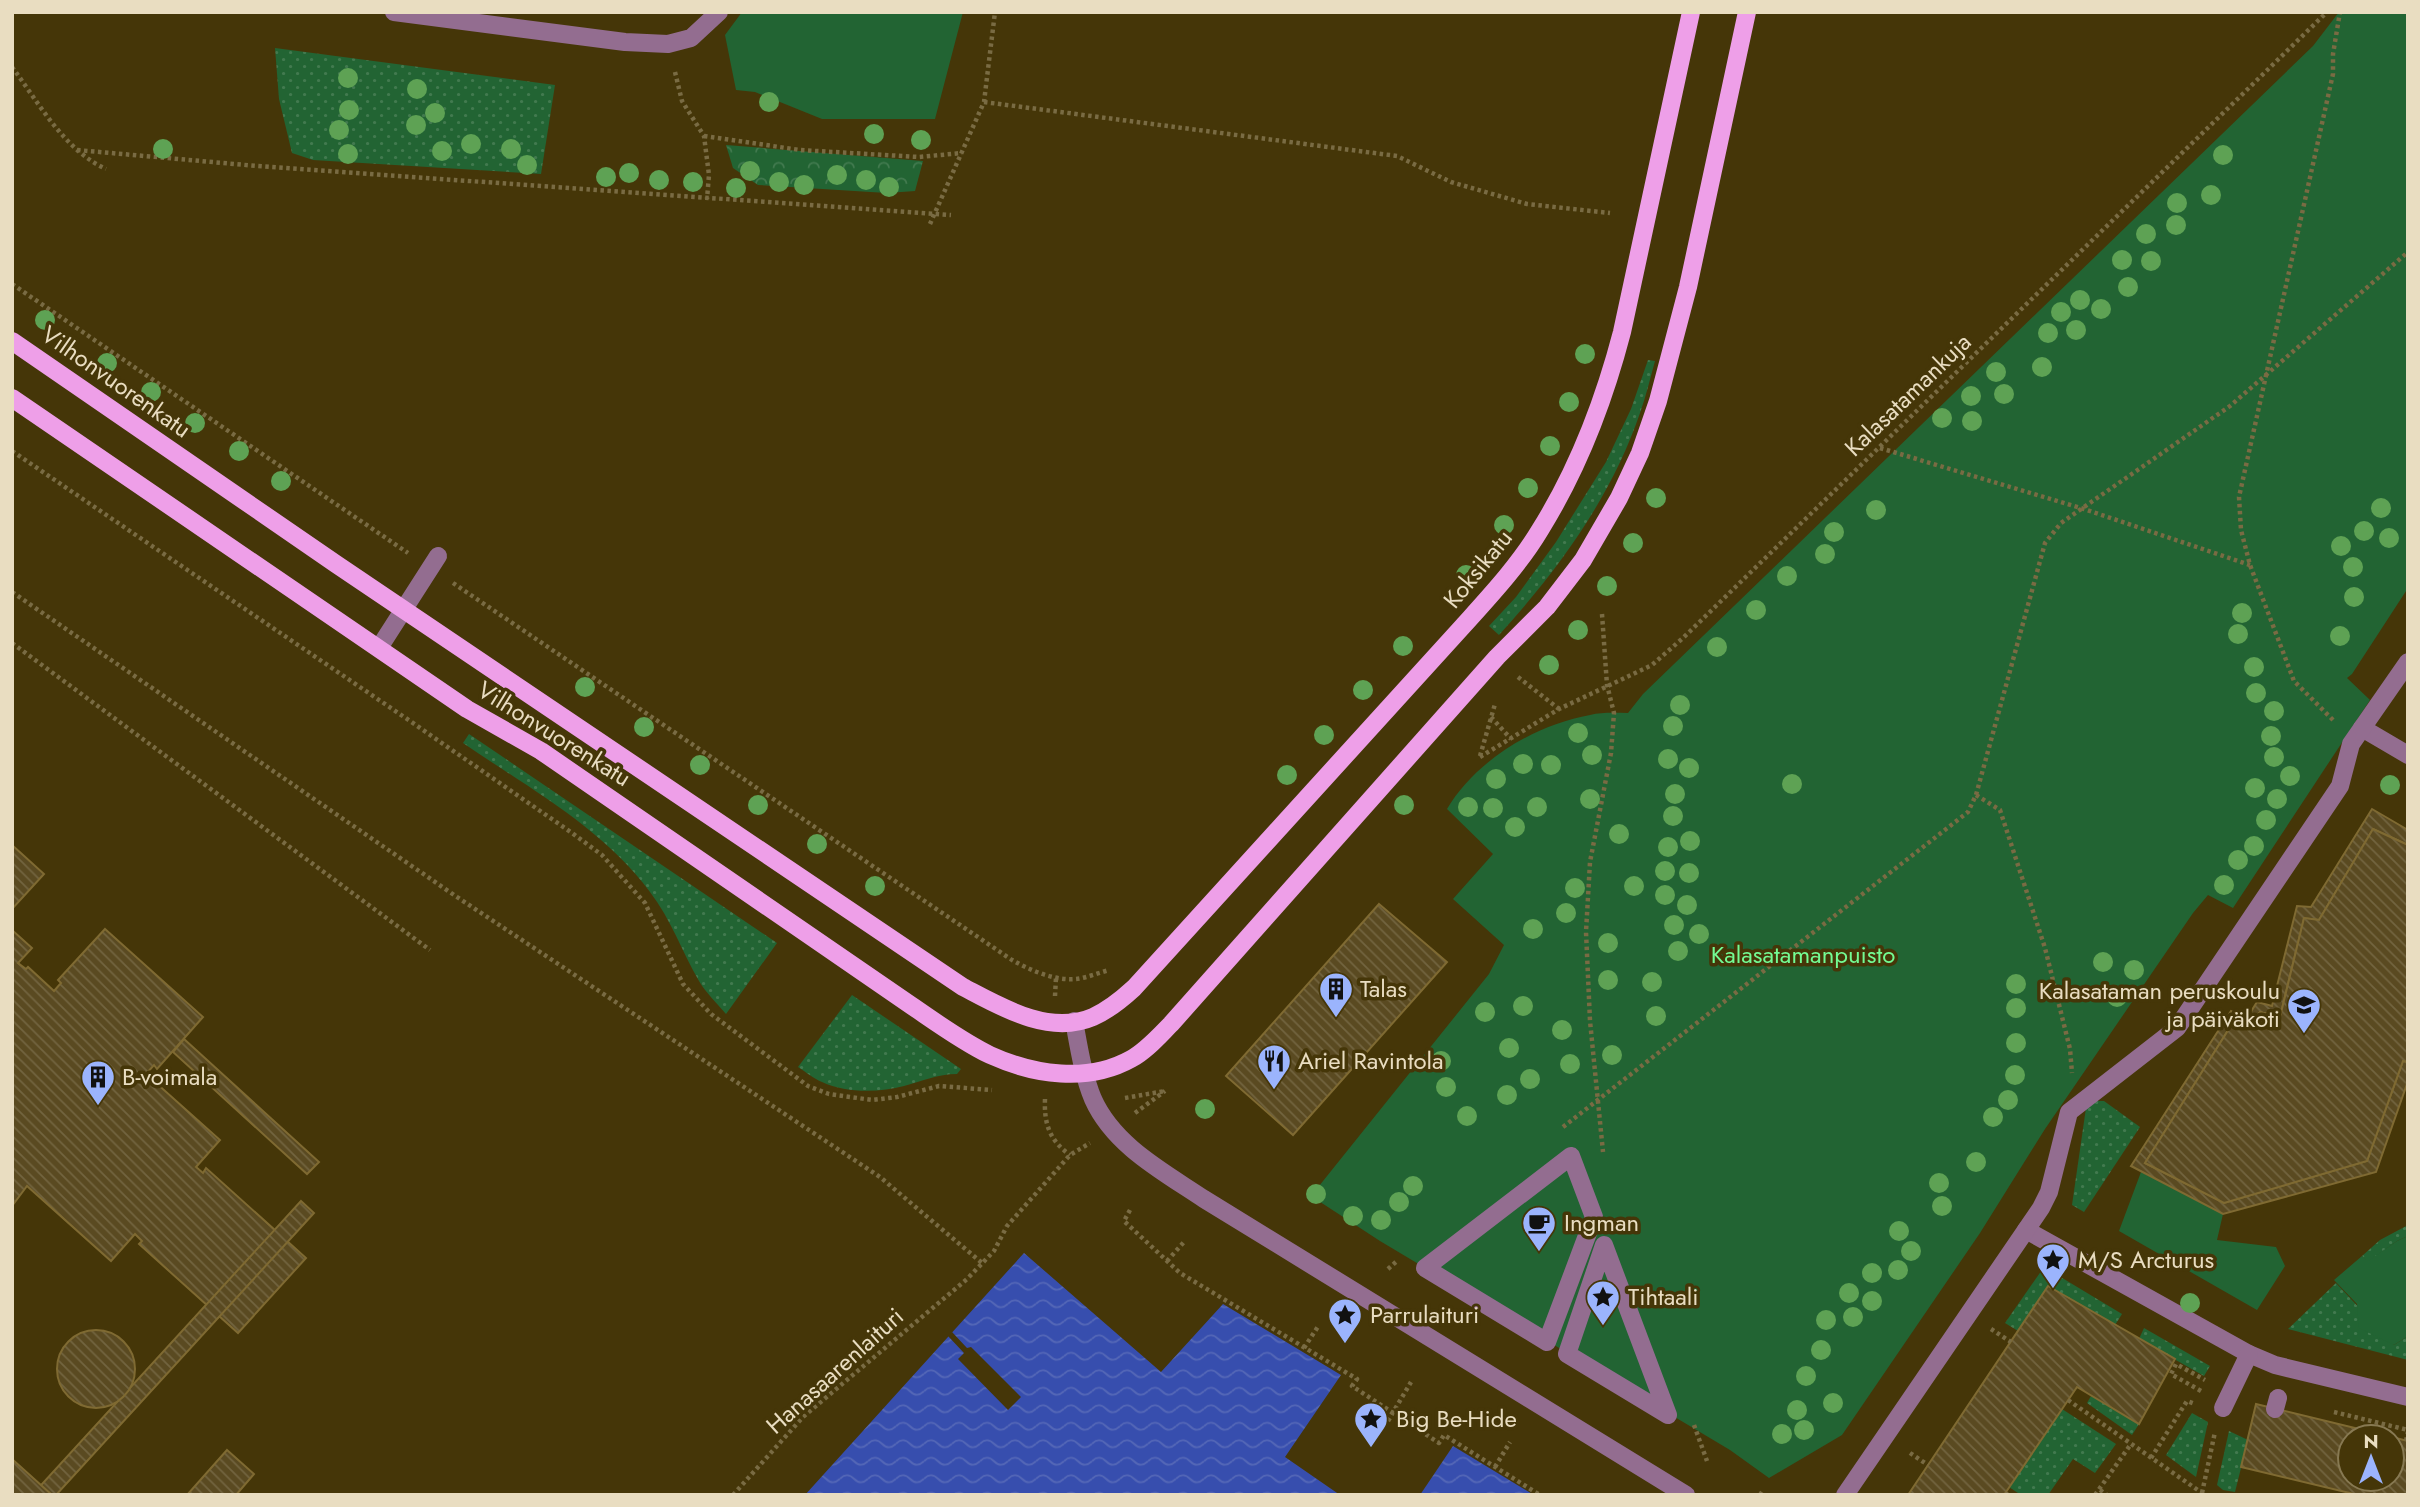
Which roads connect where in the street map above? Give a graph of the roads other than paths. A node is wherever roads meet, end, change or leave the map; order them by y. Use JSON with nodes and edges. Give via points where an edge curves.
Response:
{"nodes":[{"id":1,"x":394,"y":12,"type":"edge"},
{"id":2,"x":719,"y":12,"type":"edge"},
{"id":3,"x":1692,"y":12,"type":"edge"},
{"id":4,"x":1747,"y":12,"type":"edge"},
{"id":5,"x":12,"y":341,"type":"edge"},
{"id":6,"x":12,"y":398,"type":"edge"},
{"id":7,"x":434,"y":562,"type":"road end"},
{"id":8,"x":404,"y":610,"type":"junction"},
{"id":9,"x":379,"y":648,"type":"junction"},
{"id":10,"x":2408,"y":662,"type":"edge"},
{"id":11,"x":2360,"y":731,"type":"junction"},
{"id":12,"x":2408,"y":755,"type":"edge"},
{"id":13,"x":1074,"y":1021,"type":"junction"},
{"id":14,"x":1084,"y":1074,"type":"junction"},
{"id":15,"x":2026,"y":1230,"type":"junction"},
{"id":16,"x":1548,"y":1342,"type":"joint"},
{"id":17,"x":2249,"y":1354,"type":"junction"},
{"id":18,"x":2408,"y":1397,"type":"edge"},
{"id":19,"x":2215,"y":1409,"type":"road end"},
{"id":20,"x":1668,"y":1415,"type":"joint"},
{"id":21,"x":1686,"y":1495,"type":"edge"},
{"id":22,"x":1845,"y":1495,"type":"edge"}],
"edges":[{"from":1,"to":2,"type":"street","via":[[668,44],[691,38]]},
{"from":3,"to":13,"type":"main road","name":"Koksikatu","via":[[1609,383],[1540,531],[1463,626],[1134,988],[1098,1015]]},
{"from":4,"to":14,"type":"main road","via":[[1698,248],[1658,401],[1619,498],[1583,560],[1547,607],[1497,657],[1171,1024],[1133,1058],[1109,1070]]},
{"from":5,"to":8,"type":"main road","name":"Vilhonvuorenkatu"},
{"from":6,"to":9,"type":"main road","name":"Vilhonvuorenkatu"},
{"from":7,"to":8,"type":"street"},
{"from":8,"to":9,"type":"street"},
{"from":8,"to":13,"type":"main road","name":"Vilhonvuorenkatu","via":[[963,987],[1020,1015],[1040,1021]]},
{"from":9,"to":14,"type":"main road","name":"Vilhonvuorenkatu","via":[[467,709],[541,751],[965,1041],[1031,1069]]},
{"from":10,"to":11,"type":"street"},
{"from":11,"to":12,"type":"street"},
{"from":11,"to":15,"type":"street","via":[[2351,744],[2340,786],[2177,1028],[2068,1112],[2049,1192]]},
{"from":13,"to":14,"type":"street"},
{"from":14,"to":21,"type":"street","via":[[1094,1102],[1112,1129],[1142,1157]]},
{"from":15,"to":17,"type":"street"},
{"from":15,"to":22,"type":"street"},
{"from":16,"to":16,"type":"street","via":[[1594,1217],[1571,1156],[1425,1268]]},
{"from":17,"to":18,"type":"street","via":[[2275,1365]]},
{"from":17,"to":19,"type":"street"},
{"from":20,"to":20,"type":"street","via":[[1638,1337],[1604,1245],[1567,1354]]}]}
